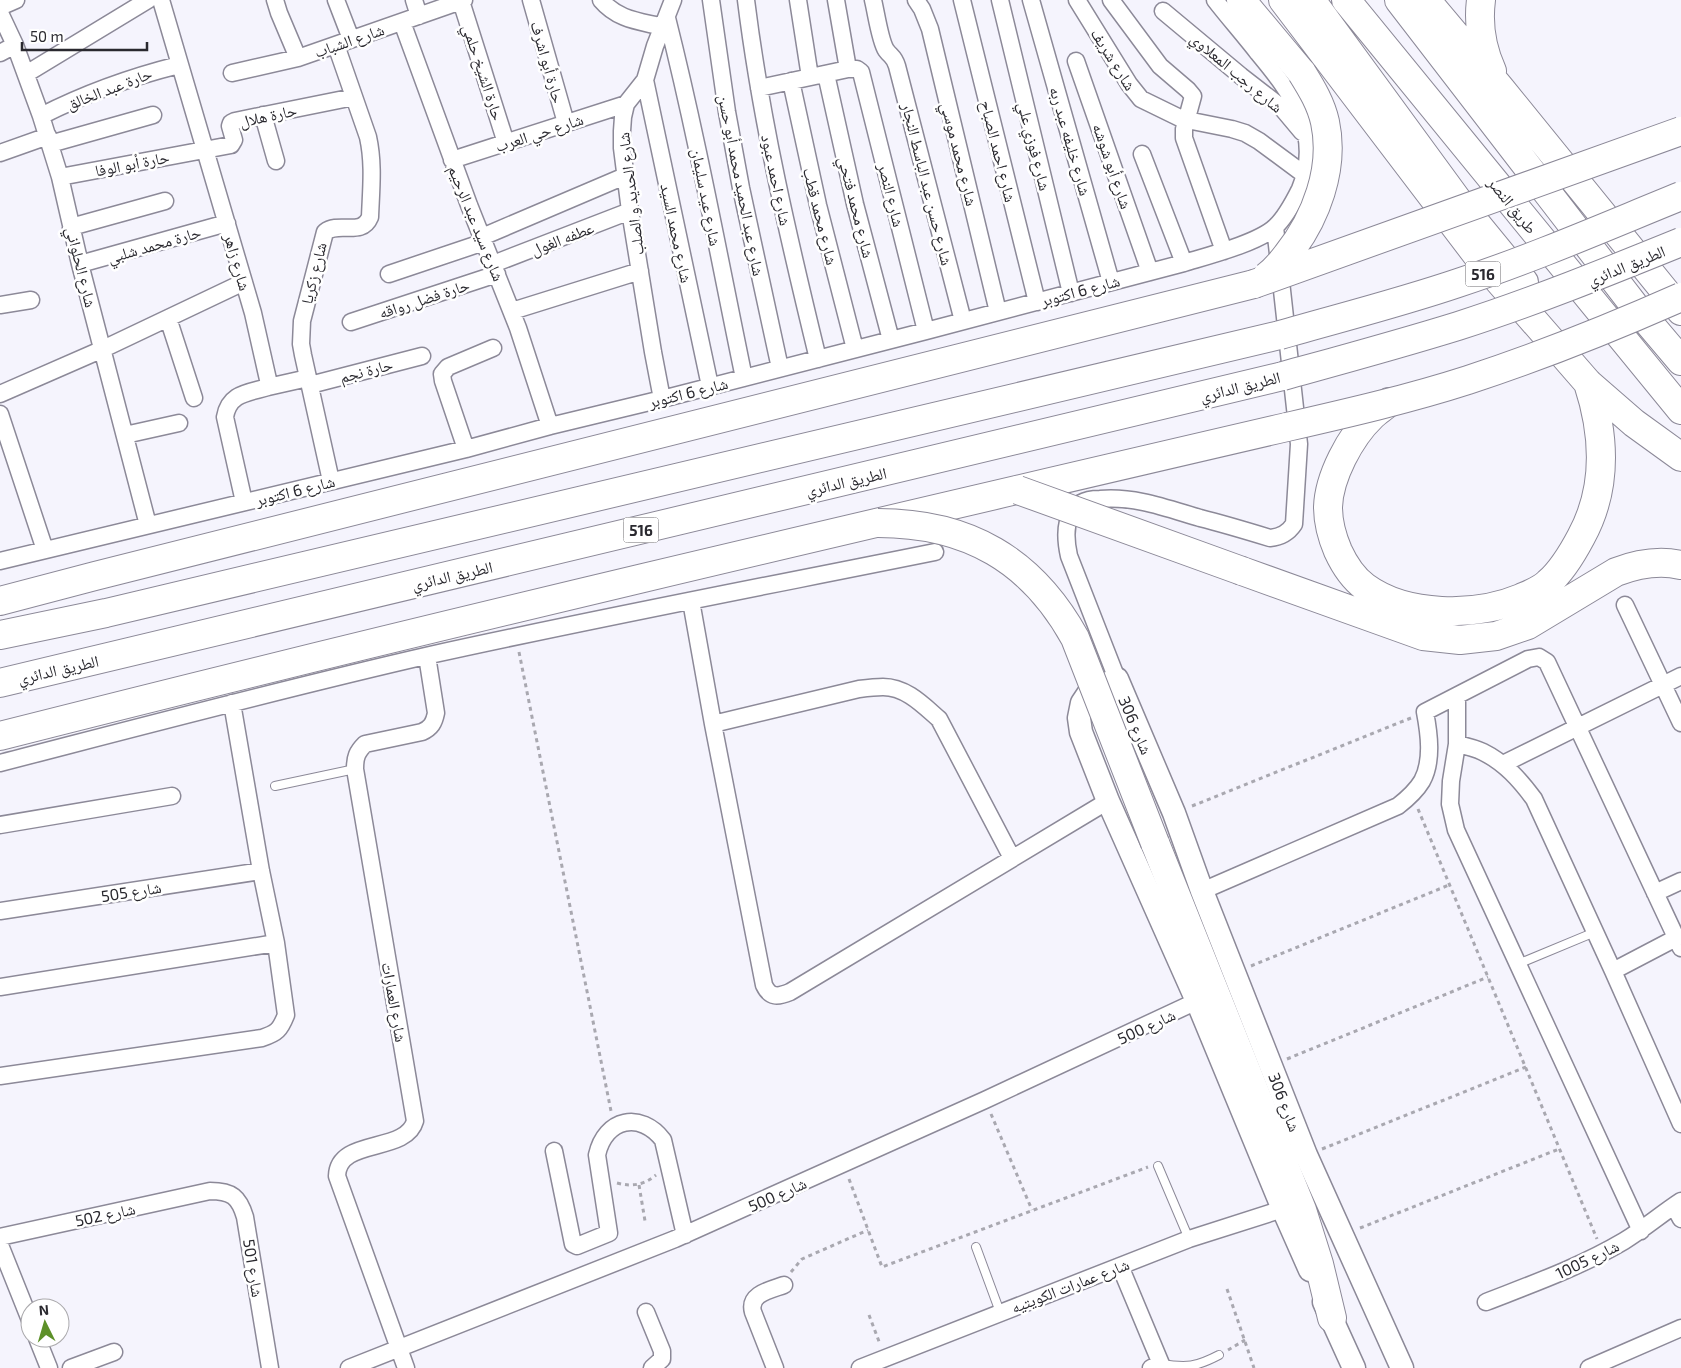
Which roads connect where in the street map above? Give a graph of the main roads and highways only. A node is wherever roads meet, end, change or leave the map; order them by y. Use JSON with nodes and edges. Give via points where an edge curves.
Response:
{"nodes":[{"id":1,"x":1241,"y":0,"type":"edge"},
{"id":2,"x":1283,"y":0,"type":"edge"},
{"id":3,"x":1311,"y":0,"type":"edge"},
{"id":4,"x":1346,"y":0,"type":"edge"},
{"id":5,"x":1399,"y":0,"type":"edge"},
{"id":6,"x":1426,"y":0,"type":"edge"},
{"id":7,"x":1481,"y":0,"type":"edge"},
{"id":8,"x":1500,"y":88,"type":"junction"},
{"id":9,"x":1675,"y":131,"type":"edge"},
{"id":10,"x":1681,"y":196,"type":"edge"},
{"id":11,"x":1681,"y":242,"type":"edge"},
{"id":12,"x":1254,"y":284,"type":"junction"},
{"id":13,"x":1681,"y":297,"type":"edge"},
{"id":14,"x":1681,"y":311,"type":"edge"},
{"id":15,"x":1681,"y":361,"type":"edge"},
{"id":16,"x":1588,"y":383,"type":"junction"},
{"id":17,"x":1389,"y":402,"type":"junction"},
{"id":18,"x":1681,"y":410,"type":"edge"},
{"id":19,"x":1681,"y":438,"type":"edge"},
{"id":20,"x":1681,"y":457,"type":"edge"},
{"id":21,"x":1018,"y":490,"type":"junction"},
{"id":22,"x":878,"y":523,"type":"junction"},
{"id":23,"x":1681,"y":565,"type":"edge"},
{"id":24,"x":0,"y":601,"type":"edge"},
{"id":25,"x":0,"y":635,"type":"edge"},
{"id":26,"x":0,"y":683,"type":"edge"},
{"id":27,"x":50,"y":723,"type":"junction"},
{"id":28,"x":0,"y":728,"type":"edge"},
{"id":29,"x":0,"y":736,"type":"edge"},
{"id":30,"x":1332,"y":1318,"type":"road end"}],
"edges":[{"from":1,"to":12,"type":"highway","bridge":true,"via":[[1312,89],[1320,105],[1328,140],[1325,177],[1305,230],[1282,261]]},
{"from":2,"to":16,"type":"highway","via":[[1480,259]]},
{"from":3,"to":19,"type":"highway","via":[[1461,205],[1591,365],[1644,416]]},
{"from":4,"to":18,"type":"highway","name":"طريق النصر"},
{"from":5,"to":15,"type":"highway","name":"طريق النصر","via":[[1637,309]]},
{"from":6,"to":8,"type":"highway"},
{"from":7,"to":8,"type":"highway","via":[[1481,36]]},
{"from":8,"to":14,"type":"highway"},
{"from":9,"to":12,"type":"highway","bridge":true},
{"from":10,"to":25,"type":"highway","number":"516","bridge":true,"via":[[1459,283],[1280,335],[116,611]]},
{"from":11,"to":26,"type":"highway","name":"الطريق الدائري","number":"516","bridge":true,"via":[[1559,291],[1475,320],[1283,376]]},
{"from":12,"to":24,"type":"highway"},
{"from":13,"to":17,"type":"highway","bridge":true,"via":[[1542,355]]},
{"from":16,"to":17,"type":"highway","via":[[1599,425],[1601,468],[1593,510],[1585,530],[1562,568],[1547,584],[1512,602],[1475,611],[1438,610],[1390,601],[1364,586],[1344,564],[1332,537],[1328,506],[1341,460],[1360,430]]},
{"from":16,"to":20,"type":"highway","via":[[1634,423]]},
{"from":17,"to":21,"type":"highway","bridge":true},
{"from":21,"to":22,"type":"highway"},
{"from":21,"to":23,"type":"highway","bridge":true,"via":[[1424,636],[1442,639],[1478,639],[1512,631],[1543,617],[1616,572],[1644,564]]},
{"from":22,"to":27,"type":"highway"},
{"from":22,"to":30,"type":"highway","bridge":true,"via":[[937,528],[985,546],[1027,575],[1065,619],[1302,1210]]},
{"from":27,"to":28,"type":"highway"},
{"from":27,"to":29,"type":"highway"}]}
